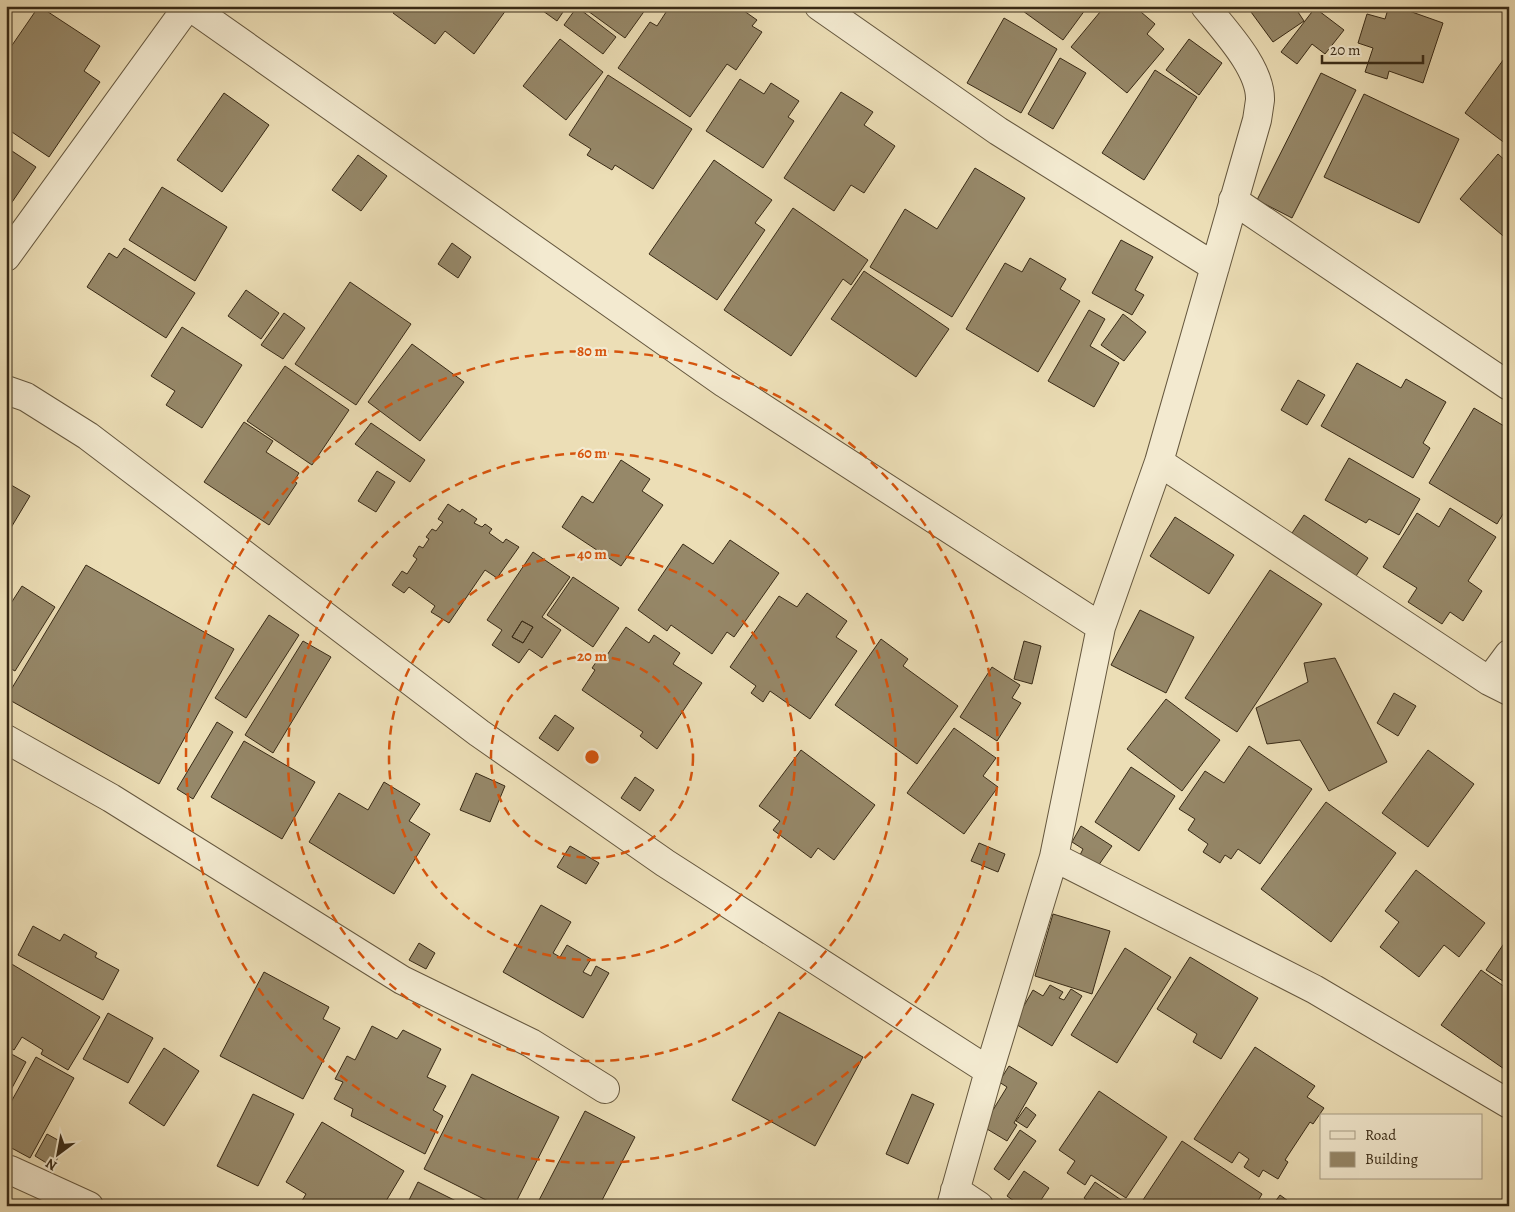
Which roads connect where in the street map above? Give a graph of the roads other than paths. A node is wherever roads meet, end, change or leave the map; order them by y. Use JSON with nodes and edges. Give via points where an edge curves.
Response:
{"nodes":[{"id":1,"x":188,"y":6,"type":"edge"},
{"id":2,"x":819,"y":6,"type":"edge"},
{"id":3,"x":1205,"y":6,"type":"edge"},
{"id":4,"x":1233,"y":200,"type":"junction"},
{"id":5,"x":6,"y":257,"type":"edge"},
{"id":6,"x":1215,"y":267,"type":"junction"},
{"id":7,"x":1509,"y":386,"type":"edge"},
{"id":8,"x":6,"y":390,"type":"edge"},
{"id":9,"x":1159,"y":462,"type":"junction"},
{"id":10,"x":1101,"y":628,"type":"junction"},
{"id":11,"x":1509,"y":654,"type":"edge"},
{"id":12,"x":1499,"y":686,"type":"edge"},
{"id":13,"x":6,"y":739,"type":"edge"},
{"id":14,"x":1054,"y":857,"type":"junction"},
{"id":15,"x":989,"y":1071,"type":"junction"},
{"id":16,"x":605,"y":1089,"type":"dead end"},
{"id":17,"x":1509,"y":1104,"type":"edge"},
{"id":18,"x":6,"y":1170,"type":"edge"},
{"id":19,"x":953,"y":1198,"type":"edge"},
{"id":20,"x":89,"y":1206,"type":"edge"},
{"id":21,"x":980,"y":1206,"type":"edge"}],
"edges":[{"from":1,"to":5,"type":"street"},
{"from":1,"to":10,"type":"street","via":[[724,383]]},
{"from":2,"to":6,"type":"street","via":[[998,131]]},
{"from":3,"to":4,"type":"street","via":[[1244,57],[1256,80],[1260,99],[1257,120]]},
{"from":4,"to":6,"type":"street"},
{"from":4,"to":7,"type":"street"},
{"from":6,"to":9,"type":"street"},
{"from":8,"to":15,"type":"street","via":[[26,397],[88,436],[479,733],[665,863]]},
{"from":9,"to":10,"type":"street"},
{"from":9,"to":12,"type":"street"},
{"from":10,"to":14,"type":"street"},
{"from":11,"to":12,"type":"street"},
{"from":13,"to":16,"type":"street","via":[[111,798],[402,980],[531,1043]]},
{"from":14,"to":15,"type":"street"},
{"from":14,"to":17,"type":"street","via":[[1314,989]]},
{"from":15,"to":19,"type":"street"},
{"from":18,"to":20,"type":"street"},
{"from":19,"to":21,"type":"street"}]}
